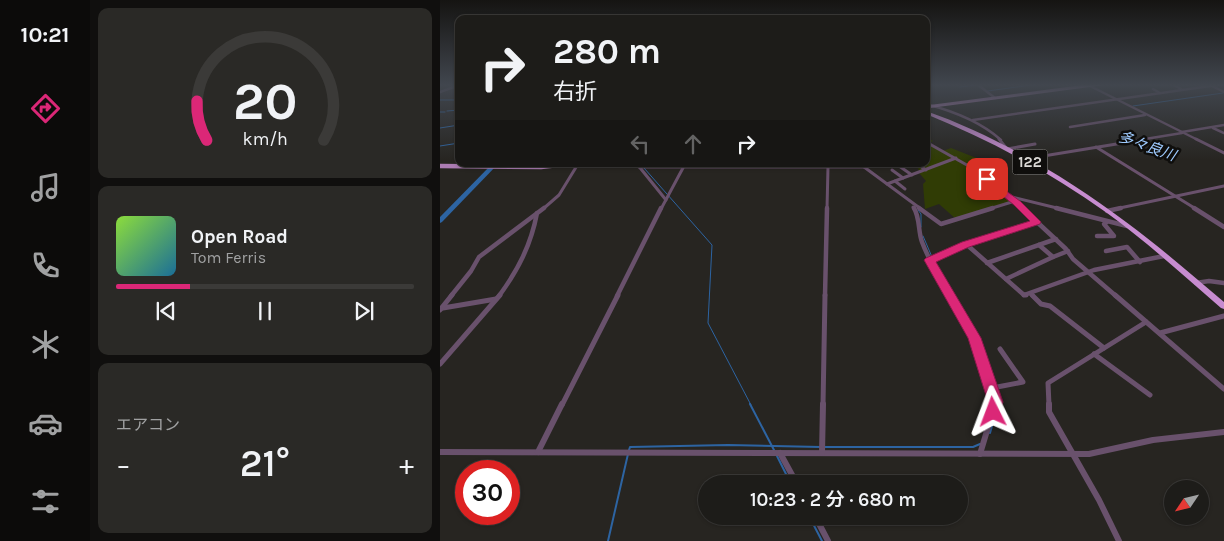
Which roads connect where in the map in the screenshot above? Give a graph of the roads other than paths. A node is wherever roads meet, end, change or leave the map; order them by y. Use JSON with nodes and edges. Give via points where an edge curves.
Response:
{"nodes":[{"id":1,"x":942,"y":109,"type":"edge"},
{"id":2,"x":1046,"y":109,"type":"edge"},
{"id":3,"x":1135,"y":109,"type":"edge"},
{"id":4,"x":930,"y":114,"type":"edge"},
{"id":5,"x":1146,"y":115,"type":"junction"},
{"id":6,"x":973,"y":120,"type":"junction"},
{"id":7,"x":1070,"y":126,"type":"dead end"},
{"id":8,"x":1223,"y":126,"type":"edge"},
{"id":9,"x":1212,"y":127,"type":"junction"},
{"id":10,"x":1182,"y":132,"type":"junction"},
{"id":11,"x":1224,"y":132,"type":"edge"},
{"id":12,"x":930,"y":144,"type":"edge"},
{"id":13,"x":1035,"y":144,"type":"dead end"},
{"id":14,"x":1096,"y":147,"type":"junction"},
{"id":15,"x":1007,"y":149,"type":"junction"},
{"id":16,"x":1224,"y":152,"type":"edge"},
{"id":17,"x":956,"y":158,"type":"junction"},
{"id":18,"x":1025,"y":159,"type":"junction"},
{"id":19,"x":440,"y":166,"type":"edge"},
{"id":20,"x":455,"y":166,"type":"edge"},
{"id":21,"x":497,"y":167,"type":"edge"},
{"id":22,"x":541,"y":167,"type":"edge"},
{"id":23,"x":576,"y":167,"type":"edge"},
{"id":24,"x":639,"y":167,"type":"edge"},
{"id":25,"x":684,"y":167,"type":"edge"},
{"id":26,"x":828,"y":167,"type":"joint"},
{"id":27,"x":864,"y":167,"type":"joint"},
{"id":28,"x":900,"y":167,"type":"edge"},
{"id":29,"x":922,"y":167,"type":"edge"},
{"id":30,"x":892,"y":170,"type":"dead end"},
{"id":31,"x":926,"y":170,"type":"junction"},
{"id":32,"x":912,"y":175,"type":"junction"},
{"id":33,"x":903,"y":178,"type":"junction"},
{"id":34,"x":895,"y":181,"type":"junction"},
{"id":35,"x":887,"y":184,"type":"junction"},
{"id":36,"x":1224,"y":186,"type":"edge"},
{"id":37,"x":905,"y":190,"type":"dead end"},
{"id":38,"x":1008,"y":196,"type":"junction"},
{"id":39,"x":1175,"y":196,"type":"junction"},
{"id":40,"x":666,"y":199,"type":"junction"},
{"id":41,"x":1014,"y":201,"type":"junction"},
{"id":42,"x":913,"y":207,"type":"dead end"},
{"id":43,"x":1107,"y":211,"type":"junction"},
{"id":44,"x":537,"y":214,"type":"junction"},
{"id":45,"x":1036,"y":222,"type":"junction"},
{"id":46,"x":1107,"y":222,"type":"junction"},
{"id":47,"x":1127,"y":226,"type":"junction"},
{"id":48,"x":1224,"y":227,"type":"edge"},
{"id":49,"x":1097,"y":236,"type":"dead end"},
{"id":50,"x":1056,"y":239,"type":"junction"},
{"id":51,"x":966,"y":244,"type":"junction"},
{"id":52,"x":1039,"y":245,"type":"junction"},
{"id":53,"x":1068,"y":251,"type":"junction"},
{"id":54,"x":1106,"y":251,"type":"dead end"},
{"id":55,"x":1164,"y":256,"type":"junction"},
{"id":56,"x":1053,"y":257,"type":"junction"},
{"id":57,"x":930,"y":260,"type":"junction"},
{"id":58,"x":987,"y":262,"type":"junction"},
{"id":59,"x":1140,"y":262,"type":"junction"},
{"id":60,"x":1088,"y":272,"type":"junction"},
{"id":61,"x":1006,"y":279,"type":"junction"},
{"id":62,"x":1196,"y":283,"type":"junction"},
{"id":63,"x":1224,"y":283,"type":"edge"},
{"id":64,"x":1032,"y":294,"type":"junction"},
{"id":65,"x":496,"y":299,"type":"junction"},
{"id":66,"x":1224,"y":306,"type":"edge"},
{"id":67,"x":441,"y":309,"type":"edge"},
{"id":68,"x":1224,"y":316,"type":"edge"},
{"id":69,"x":1146,"y":322,"type":"junction"},
{"id":70,"x":1160,"y":334,"type":"junction"},
{"id":71,"x":1104,"y":348,"type":"junction"},
{"id":72,"x":1000,"y":349,"type":"dead end"},
{"id":73,"x":1094,"y":354,"type":"junction"},
{"id":74,"x":440,"y":364,"type":"edge"},
{"id":75,"x":992,"y":388,"type":"junction"},
{"id":76,"x":1224,"y":389,"type":"edge"},
{"id":77,"x":1150,"y":395,"type":"dead end"},
{"id":78,"x":1224,"y":432,"type":"edge"},
{"id":79,"x":440,"y":452,"type":"edge"},
{"id":80,"x":538,"y":452,"type":"junction"},
{"id":81,"x":780,"y":453,"type":"junction"},
{"id":82,"x":822,"y":453,"type":"junction"},
{"id":83,"x":980,"y":454,"type":"junction"},
{"id":84,"x":1073,"y":455,"type":"junction"},
{"id":85,"x":792,"y":475,"type":"edge"},
{"id":86,"x":820,"y":525,"type":"edge"},
{"id":87,"x":828,"y":541,"type":"edge"},
{"id":88,"x":1119,"y":541,"type":"edge"}],
"edges":[{"from":1,"to":6,"type":"street"},
{"from":2,"to":6,"type":"street"},
{"from":3,"to":5,"type":"street"},
{"from":4,"to":15,"type":"highway","number":"122"},
{"from":5,"to":7,"type":"street"},
{"from":5,"to":10,"type":"street"},
{"from":6,"to":15,"type":"street"},
{"from":8,"to":9,"type":"street"},
{"from":9,"to":10,"type":"street"},
{"from":9,"to":11,"type":"street"},
{"from":10,"to":14,"type":"street"},
{"from":10,"to":16,"type":"street"},
{"from":12,"to":17,"type":"street"},
{"from":13,"to":15,"type":"street"},
{"from":14,"to":18,"type":"street"},
{"from":14,"to":39,"type":"street"},
{"from":15,"to":18,"type":"highway","number":"122"},
{"from":17,"to":31,"type":"street"},
{"from":17,"to":38,"type":"street"},
{"from":18,"to":43,"type":"highway","number":"122"},
{"from":19,"to":20,"type":"main road"},
{"from":21,"to":22,"type":"main road"},
{"from":23,"to":44,"type":"street","via":[[559,195]]},
{"from":24,"to":40,"type":"street"},
{"from":25,"to":40,"type":"street"},
{"from":26,"to":27,"type":"street"},
{"from":26,"to":82,"type":"street"},
{"from":27,"to":35,"type":"street"},
{"from":28,"to":32,"type":"street"},
{"from":29,"to":31,"type":"street"},
{"from":30,"to":33,"type":"street"},
{"from":31,"to":32,"type":"street"},
{"from":32,"to":33,"type":"street"},
{"from":33,"to":34,"type":"street"},
{"from":34,"to":35,"type":"street"},
{"from":34,"to":37,"type":"street"},
{"from":35,"to":41,"type":"street","via":[[941,224]]},
{"from":36,"to":39,"type":"street"},
{"from":38,"to":41,"type":"street"},
{"from":38,"to":46,"type":"street"},
{"from":39,"to":43,"type":"street"},
{"from":39,"to":48,"type":"street"},
{"from":40,"to":80,"type":"street"},
{"from":41,"to":45,"type":"street"},
{"from":42,"to":57,"type":"street","via":[[918,213],[920,236]]},
{"from":43,"to":47,"type":"highway","number":"122"},
{"from":44,"to":65,"type":"street","via":[[526,252]]},
{"from":44,"to":67,"type":"street","via":[[478,257]]},
{"from":45,"to":50,"type":"street"},
{"from":45,"to":51,"type":"street"},
{"from":46,"to":47,"type":"street"},
{"from":46,"to":49,"type":"street","via":[[1104,224],[1114,236]]},
{"from":47,"to":55,"type":"highway","number":"122"},
{"from":50,"to":52,"type":"street"},
{"from":50,"to":53,"type":"street"},
{"from":51,"to":57,"type":"street"},
{"from":51,"to":58,"type":"street"},
{"from":52,"to":56,"type":"street"},
{"from":52,"to":58,"type":"street"},
{"from":53,"to":56,"type":"street"},
{"from":53,"to":60,"type":"street","via":[[1072,259]]},
{"from":54,"to":59,"type":"street","via":[[1127,247]]},
{"from":55,"to":59,"type":"street"},
{"from":55,"to":62,"type":"highway","number":"122"},
{"from":56,"to":61,"type":"street"},
{"from":57,"to":75,"type":"street","via":[[974,338]]},
{"from":58,"to":61,"type":"street"},
{"from":59,"to":60,"type":"street"},
{"from":60,"to":64,"type":"street"},
{"from":60,"to":69,"type":"street"},
{"from":61,"to":64,"type":"street","via":[[1024,295]]},
{"from":62,"to":63,"type":"street"},
{"from":62,"to":66,"type":"highway","number":"122"},
{"from":64,"to":71,"type":"street","via":[[1041,304],[1050,306]]},
{"from":65,"to":67,"type":"street"},
{"from":65,"to":74,"type":"street"},
{"from":68,"to":70,"type":"street"},
{"from":69,"to":70,"type":"street"},
{"from":69,"to":71,"type":"street"},
{"from":70,"to":76,"type":"street"},
{"from":71,"to":73,"type":"street"},
{"from":72,"to":75,"type":"street","via":[[1023,382]]},
{"from":73,"to":77,"type":"street"},
{"from":73,"to":84,"type":"street","via":[[1048,384],[1049,412]]},
{"from":75,"to":83,"type":"street","via":[[996,402]]},
{"from":78,"to":84,"type":"street","via":[[1169,437],[1104,452]]},
{"from":79,"to":80,"type":"street"},
{"from":80,"to":81,"type":"street"},
{"from":81,"to":82,"type":"street"},
{"from":81,"to":85,"type":"street"},
{"from":82,"to":83,"type":"street"},
{"from":83,"to":84,"type":"street"},
{"from":84,"to":88,"type":"street"},
{"from":86,"to":87,"type":"street"}]}
